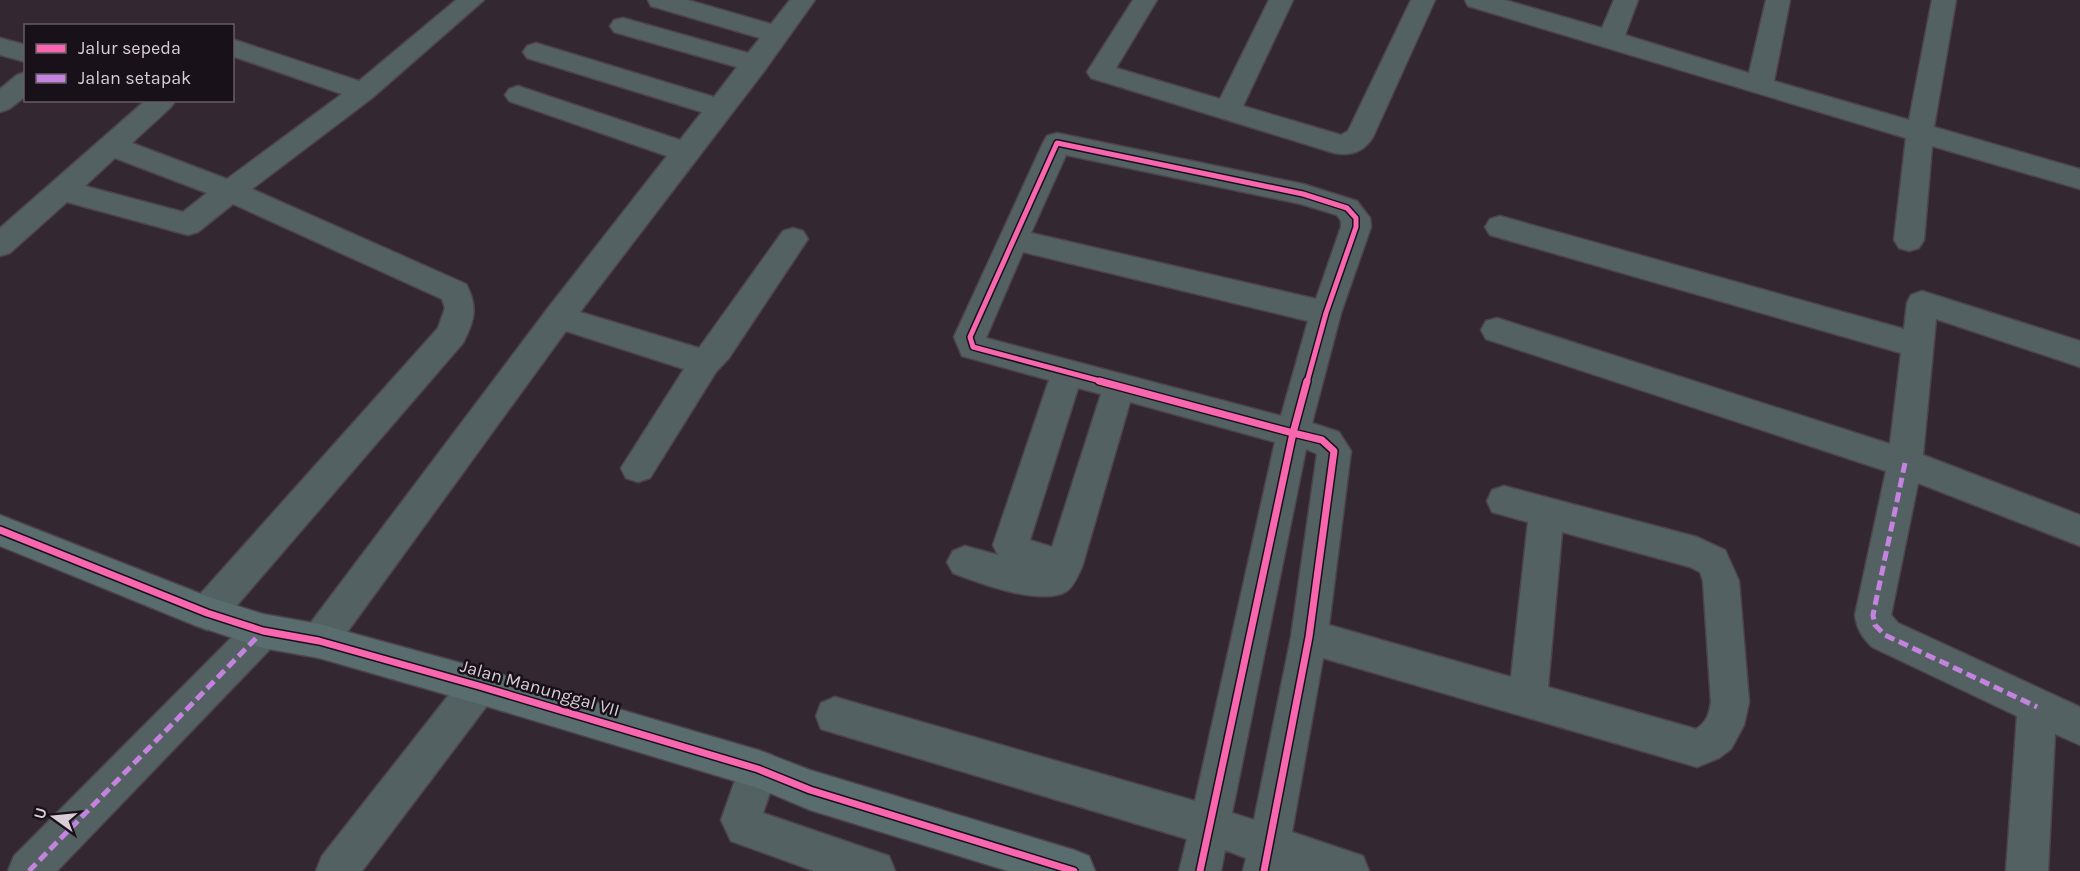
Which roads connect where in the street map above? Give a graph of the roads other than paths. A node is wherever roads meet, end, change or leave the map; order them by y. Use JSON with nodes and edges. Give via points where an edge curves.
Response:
{"nodes":[{"id":1,"x":660,"y":0,"type":"edge"},
{"id":2,"x":803,"y":0,"type":"edge"},
{"id":3,"x":1126,"y":0,"type":"edge"},
{"id":4,"x":1145,"y":0,"type":"edge"},
{"id":5,"x":1281,"y":0,"type":"edge"},
{"id":6,"x":1423,"y":0,"type":"edge"},
{"id":7,"x":1626,"y":0,"type":"edge"},
{"id":8,"x":1778,"y":0,"type":"edge"},
{"id":9,"x":1944,"y":0,"type":"edge"},
{"id":10,"x":1489,"y":2,"type":"edge"},
{"id":11,"x":458,"y":3,"type":"edge"},
{"id":12,"x":623,"y":27,"type":"dead end"},
{"id":13,"x":777,"y":34,"type":"junction"},
{"id":14,"x":1611,"y":39,"type":"junction"},
{"id":15,"x":0,"y":46,"type":"edge"},
{"id":16,"x":234,"y":49,"type":"edge"},
{"id":17,"x":536,"y":52,"type":"dead end"},
{"id":18,"x":24,"y":53,"type":"edge"},
{"id":19,"x":756,"y":64,"type":"junction"},
{"id":20,"x":1100,"y":72,"type":"junction"},
{"id":21,"x":24,"y":83,"type":"edge"},
{"id":22,"x":1760,"y":86,"type":"junction"},
{"id":23,"x":363,"y":92,"type":"junction"},
{"id":24,"x":518,"y":95,"type":"dead end"},
{"id":25,"x":161,"y":102,"type":"edge"},
{"id":26,"x":0,"y":103,"type":"edge"},
{"id":27,"x":721,"y":108,"type":"junction"},
{"id":28,"x":1228,"y":110,"type":"junction"},
{"id":29,"x":1920,"y":131,"type":"junction"},
{"id":30,"x":112,"y":146,"type":"junction"},
{"id":31,"x":687,"y":153,"type":"junction"},
{"id":32,"x":2080,"y":179,"type":"edge"},
{"id":33,"x":62,"y":190,"type":"junction"},
{"id":34,"x":230,"y":191,"type":"junction"},
{"id":35,"x":1500,"y":227,"type":"dead end"},
{"id":36,"x":793,"y":239,"type":"dead end"},
{"id":37,"x":1012,"y":239,"type":"junction"},
{"id":38,"x":1909,"y":240,"type":"dead end"},
{"id":39,"x":0,"y":245,"type":"edge"},
{"id":40,"x":1326,"y":313,"type":"junction"},
{"id":41,"x":559,"y":317,"type":"junction"},
{"id":42,"x":1497,"y":330,"type":"dead end"},
{"id":43,"x":1918,"y":345,"type":"junction"},
{"id":44,"x":2080,"y":354,"type":"edge"},
{"id":45,"x":705,"y":363,"type":"junction"},
{"id":46,"x":1067,"y":373,"type":"junction"},
{"id":47,"x":1119,"y":387,"type":"junction"},
{"id":48,"x":1293,"y":433,"type":"junction"},
{"id":49,"x":1905,"y":463,"type":"junction"},
{"id":50,"x":638,"y":468,"type":"dead end"},
{"id":51,"x":1504,"y":501,"type":"dead end"},
{"id":52,"x":1546,"y":512,"type":"junction"},
{"id":53,"x":0,"y":530,"type":"edge"},
{"id":54,"x":2080,"y":531,"type":"edge"},
{"id":55,"x":965,"y":562,"type":"dead end"},
{"id":56,"x":1064,"y":567,"type":"junction"},
{"id":57,"x":207,"y":613,"type":"junction"},
{"id":58,"x":263,"y":631,"type":"junction"},
{"id":59,"x":1309,"y":637,"type":"junction"},
{"id":60,"x":318,"y":641,"type":"junction"},
{"id":61,"x":479,"y":686,"type":"junction"},
{"id":62,"x":1528,"y":700,"type":"junction"},
{"id":63,"x":2037,"y":707,"type":"junction"},
{"id":64,"x":835,"y":716,"type":"dead end"},
{"id":65,"x":2080,"y":726,"type":"edge"},
{"id":66,"x":758,"y":769,"type":"junction"},
{"id":67,"x":1209,"y":825,"type":"junction"},
{"id":68,"x":1267,"y":859,"type":"edge"},
{"id":69,"x":29,"y":871,"type":"edge"},
{"id":70,"x":337,"y":871,"type":"edge"},
{"id":71,"x":873,"y":871,"type":"edge"},
{"id":72,"x":1074,"y":871,"type":"edge"},
{"id":73,"x":1200,"y":871,"type":"edge"},
{"id":74,"x":1348,"y":871,"type":"edge"},
{"id":75,"x":2027,"y":871,"type":"edge"}],
"edges":[{"from":1,"to":13,"type":"street"},
{"from":2,"to":13,"type":"street"},
{"from":3,"to":20,"type":"street"},
{"from":4,"to":20,"type":"street"},
{"from":5,"to":28,"type":"street"},
{"from":6,"to":28,"type":"street","via":[[1356,140],[1341,145]]},
{"from":7,"to":14,"type":"street"},
{"from":8,"to":22,"type":"street"},
{"from":9,"to":29,"type":"street"},
{"from":10,"to":14,"type":"street"},
{"from":11,"to":23,"type":"street"},
{"from":12,"to":19,"type":"street"},
{"from":13,"to":19,"type":"street"},
{"from":14,"to":22,"type":"street"},
{"from":15,"to":18,"type":"street"},
{"from":16,"to":23,"type":"street"},
{"from":17,"to":27,"type":"street"},
{"from":19,"to":27,"type":"street"},
{"from":20,"to":28,"type":"street"},
{"from":21,"to":26,"type":"street"},
{"from":22,"to":29,"type":"street"},
{"from":23,"to":34,"type":"street"},
{"from":24,"to":31,"type":"street"},
{"from":25,"to":30,"type":"street"},
{"from":27,"to":31,"type":"street"},
{"from":29,"to":32,"type":"street"},
{"from":29,"to":38,"type":"street"},
{"from":30,"to":33,"type":"street"},
{"from":30,"to":34,"type":"street"},
{"from":31,"to":41,"type":"street"},
{"from":33,"to":34,"type":"street","via":[[188,224]]},
{"from":33,"to":39,"type":"street"},
{"from":34,"to":57,"type":"street","via":[[455,292],[460,308],[452,334]]},
{"from":35,"to":43,"type":"street"},
{"from":36,"to":45,"type":"street"},
{"from":37,"to":40,"type":"street"},
{"from":37,"to":40,"type":"street","via":[[1057,143],[1303,194],[1347,208],[1356,218]]},
{"from":37,"to":46,"type":"street","via":[[970,342],[979,349]]},
{"from":40,"to":48,"type":"street"},
{"from":41,"to":45,"type":"street"},
{"from":41,"to":60,"type":"street"},
{"from":42,"to":49,"type":"street"},
{"from":43,"to":44,"type":"street","via":[[1922,303]]},
{"from":43,"to":49,"type":"street"},
{"from":45,"to":50,"type":"street"},
{"from":46,"to":47,"type":"street"},
{"from":46,"to":56,"type":"street","via":[[1011,545],[1013,550]]},
{"from":47,"to":48,"type":"street"},
{"from":47,"to":56,"type":"street"},
{"from":48,"to":59,"type":"street","via":[[1324,439],[1335,451]]},
{"from":48,"to":67,"type":"street"},
{"from":49,"to":54,"type":"street"},
{"from":49,"to":63,"type":"street","via":[[1873,615],[1875,626],[1884,635]]},
{"from":51,"to":52,"type":"street"},
{"from":52,"to":62,"type":"street"},
{"from":52,"to":62,"type":"street","via":[[1697,553],[1713,561],[1721,581],[1730,702],[1722,733],[1697,748]]},
{"from":53,"to":57,"type":"street","name":"Jalan Manunggal VII"},
{"from":55,"to":56,"type":"street","via":[[1035,581],[1054,579]]},
{"from":57,"to":58,"type":"street","name":"Jalan Manunggal VII"},
{"from":58,"to":60,"type":"street","name":"Jalan Manunggal VII"},
{"from":58,"to":69,"type":"street"},
{"from":59,"to":62,"type":"street"},
{"from":59,"to":68,"type":"street"},
{"from":60,"to":61,"type":"street","name":"Jalan Manunggal VII"},
{"from":61,"to":66,"type":"street","name":"Jalan Manunggal VII"},
{"from":61,"to":70,"type":"street"},
{"from":63,"to":65,"type":"street"},
{"from":63,"to":75,"type":"street"},
{"from":64,"to":67,"type":"street"},
{"from":66,"to":71,"type":"street","via":[[741,820],[745,827]]},
{"from":66,"to":72,"type":"street","name":"Jalan Manunggal VII","via":[[810,790]]},
{"from":67,"to":68,"type":"street"},
{"from":67,"to":73,"type":"street"},
{"from":68,"to":74,"type":"street"}]}
